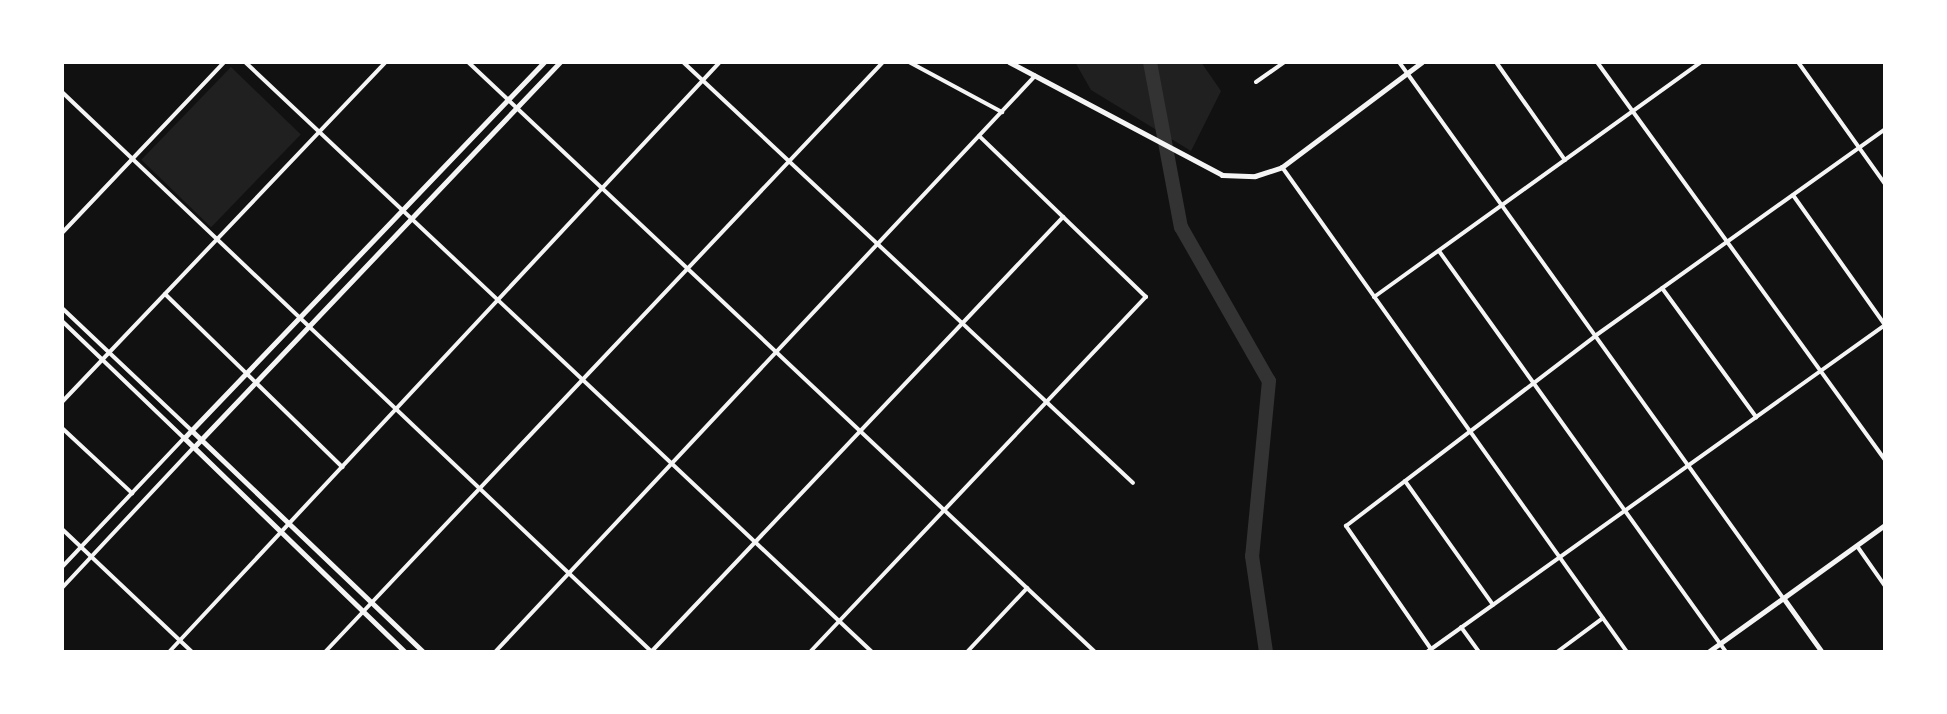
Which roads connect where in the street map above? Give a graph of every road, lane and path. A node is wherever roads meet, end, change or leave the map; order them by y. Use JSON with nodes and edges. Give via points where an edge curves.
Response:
{"nodes":[{"id":1,"x":224,"y":62,"type":"edge"},
{"id":2,"x":245,"y":62,"type":"edge"},
{"id":3,"x":386,"y":62,"type":"edge"},
{"id":4,"x":468,"y":62,"type":"edge"},
{"id":5,"x":544,"y":62,"type":"edge"},
{"id":6,"x":560,"y":62,"type":"edge"},
{"id":7,"x":683,"y":62,"type":"edge"},
{"id":8,"x":720,"y":62,"type":"edge"},
{"id":9,"x":883,"y":62,"type":"edge"},
{"id":10,"x":909,"y":62,"type":"edge"},
{"id":11,"x":1009,"y":62,"type":"edge"},
{"id":12,"x":1285,"y":62,"type":"edge"},
{"id":13,"x":1399,"y":62,"type":"edge"},
{"id":14,"x":1422,"y":62,"type":"edge"},
{"id":15,"x":1496,"y":62,"type":"edge"},
{"id":16,"x":1597,"y":62,"type":"edge"},
{"id":17,"x":1701,"y":62,"type":"edge"},
{"id":18,"x":1798,"y":62,"type":"edge"},
{"id":19,"x":1407,"y":73,"type":"junction"},
{"id":20,"x":1035,"y":76,"type":"junction"},
{"id":21,"x":703,"y":81,"type":"junction"},
{"id":22,"x":1256,"y":82,"type":"dead end"},
{"id":23,"x":62,"y":92,"type":"edge"},
{"id":24,"x":508,"y":100,"type":"junction"},
{"id":25,"x":517,"y":108,"type":"junction"},
{"id":26,"x":1632,"y":111,"type":"junction"},
{"id":27,"x":1002,"y":112,"type":"junction"},
{"id":28,"x":1885,"y":129,"type":"edge"},
{"id":29,"x":320,"y":132,"type":"junction"},
{"id":30,"x":979,"y":136,"type":"junction"},
{"id":31,"x":1859,"y":147,"type":"junction"},
{"id":32,"x":132,"y":159,"type":"junction"},
{"id":33,"x":1565,"y":160,"type":"junction"},
{"id":34,"x":790,"y":162,"type":"junction"},
{"id":35,"x":1282,"y":167,"type":"junction"},
{"id":36,"x":1885,"y":184,"type":"edge"},
{"id":37,"x":602,"y":188,"type":"junction"},
{"id":38,"x":1793,"y":195,"type":"junction"},
{"id":39,"x":1501,"y":206,"type":"junction"},
{"id":40,"x":402,"y":210,"type":"junction"},
{"id":41,"x":1063,"y":217,"type":"junction"},
{"id":42,"x":411,"y":218,"type":"junction"},
{"id":43,"x":62,"y":233,"type":"edge"},
{"id":44,"x":217,"y":239,"type":"junction"},
{"id":45,"x":1727,"y":242,"type":"junction"},
{"id":46,"x":878,"y":244,"type":"junction"},
{"id":47,"x":1439,"y":251,"type":"junction"},
{"id":48,"x":690,"y":271,"type":"junction"},
{"id":49,"x":1662,"y":288,"type":"junction"},
{"id":50,"x":165,"y":294,"type":"junction"},
{"id":51,"x":1374,"y":297,"type":"junction"},
{"id":52,"x":498,"y":300,"type":"junction"},
{"id":53,"x":62,"y":308,"type":"edge"},
{"id":54,"x":299,"y":317,"type":"junction"},
{"id":55,"x":62,"y":321,"type":"edge"},
{"id":56,"x":962,"y":323,"type":"junction"},
{"id":57,"x":1885,"y":325,"type":"edge"},
{"id":58,"x":309,"y":326,"type":"junction"},
{"id":59,"x":1595,"y":336,"type":"junction"},
{"id":60,"x":776,"y":352,"type":"junction"},
{"id":61,"x":109,"y":353,"type":"junction"},
{"id":62,"x":103,"y":360,"type":"junction"},
{"id":63,"x":1820,"y":371,"type":"junction"},
{"id":64,"x":246,"y":373,"type":"junction"},
{"id":65,"x":255,"y":382,"type":"junction"},
{"id":66,"x":586,"y":382,"type":"junction"},
{"id":67,"x":1533,"y":383,"type":"junction"},
{"id":68,"x":62,"y":402,"type":"edge"},
{"id":69,"x":1046,"y":402,"type":"junction"},
{"id":70,"x":396,"y":409,"type":"junction"},
{"id":71,"x":1756,"y":417,"type":"junction"},
{"id":72,"x":62,"y":428,"type":"edge"},
{"id":73,"x":191,"y":430,"type":"junction"},
{"id":74,"x":860,"y":431,"type":"junction"},
{"id":75,"x":1470,"y":431,"type":"junction"},
{"id":76,"x":184,"y":438,"type":"junction"},
{"id":77,"x":201,"y":439,"type":"junction"},
{"id":78,"x":194,"y":447,"type":"junction"},
{"id":79,"x":1885,"y":460,"type":"edge"},
{"id":80,"x":672,"y":463,"type":"junction"},
{"id":81,"x":1688,"y":466,"type":"junction"},
{"id":82,"x":342,"y":467,"type":"junction"},
{"id":83,"x":1405,"y":481,"type":"junction"},
{"id":84,"x":1133,"y":483,"type":"dead end"},
{"id":85,"x":481,"y":490,"type":"junction"},
{"id":86,"x":132,"y":493,"type":"junction"},
{"id":87,"x":944,"y":510,"type":"junction"},
{"id":88,"x":1625,"y":511,"type":"junction"},
{"id":89,"x":288,"y":525,"type":"junction"},
{"id":90,"x":1885,"y":525,"type":"edge"},
{"id":91,"x":62,"y":529,"type":"edge"},
{"id":92,"x":280,"y":533,"type":"junction"},
{"id":93,"x":755,"y":542,"type":"junction"},
{"id":94,"x":1857,"y":546,"type":"junction"},
{"id":95,"x":81,"y":547,"type":"junction"},
{"id":96,"x":92,"y":556,"type":"junction"},
{"id":97,"x":1559,"y":557,"type":"junction"},
{"id":98,"x":62,"y":567,"type":"edge"},
{"id":99,"x":569,"y":573,"type":"junction"},
{"id":100,"x":1885,"y":586,"type":"edge"},
{"id":101,"x":62,"y":588,"type":"edge"},
{"id":102,"x":1027,"y":588,"type":"junction"},
{"id":103,"x":1784,"y":599,"type":"junction"},
{"id":104,"x":372,"y":602,"type":"junction"},
{"id":105,"x":1493,"y":605,"type":"junction"},
{"id":106,"x":363,"y":612,"type":"junction"},
{"id":107,"x":1603,"y":618,"type":"junction"},
{"id":108,"x":839,"y":621,"type":"junction"},
{"id":109,"x":1461,"y":627,"type":"junction"},
{"id":110,"x":180,"y":640,"type":"junction"},
{"id":111,"x":1720,"y":643,"type":"junction"},
{"id":112,"x":1429,"y":651,"type":"edge"},
{"id":113,"x":169,"y":652,"type":"edge"},
{"id":114,"x":192,"y":652,"type":"edge"},
{"id":115,"x":325,"y":652,"type":"edge"},
{"id":116,"x":405,"y":652,"type":"edge"},
{"id":117,"x":423,"y":652,"type":"edge"},
{"id":118,"x":495,"y":652,"type":"edge"},
{"id":119,"x":651,"y":652,"type":"edge"},
{"id":120,"x":810,"y":652,"type":"edge"},
{"id":121,"x":872,"y":652,"type":"edge"},
{"id":122,"x":967,"y":652,"type":"edge"},
{"id":123,"x":1095,"y":652,"type":"edge"},
{"id":124,"x":1479,"y":652,"type":"edge"},
{"id":125,"x":1557,"y":652,"type":"edge"},
{"id":126,"x":1627,"y":652,"type":"edge"},
{"id":127,"x":1708,"y":652,"type":"edge"},
{"id":128,"x":1726,"y":652,"type":"edge"},
{"id":129,"x":1822,"y":652,"type":"edge"}],
"edges":[{"from":1,"to":32,"type":"street"},
{"from":2,"to":29,"type":"street"},
{"from":3,"to":29,"type":"street"},
{"from":4,"to":24,"type":"street"},
{"from":5,"to":24,"type":"main road"},
{"from":6,"to":25,"type":"main road"},
{"from":7,"to":21,"type":"street"},
{"from":8,"to":21,"type":"street"},
{"from":9,"to":34,"type":"street"},
{"from":10,"to":27,"type":"street"},
{"from":11,"to":20,"type":"main road"},
{"from":12,"to":22,"type":"street"},
{"from":13,"to":19,"type":"street"},
{"from":14,"to":19,"type":"main road"},
{"from":15,"to":33,"type":"street"},
{"from":16,"to":26,"type":"street"},
{"from":17,"to":26,"type":"street"},
{"from":18,"to":31,"type":"street"},
{"from":19,"to":35,"type":"main road"},
{"from":19,"to":39,"type":"street"},
{"from":20,"to":27,"type":"street"},
{"from":20,"to":35,"type":"main road","via":[[1222,175]]},
{"from":21,"to":34,"type":"street"},
{"from":21,"to":37,"type":"street"},
{"from":23,"to":32,"type":"street"},
{"from":24,"to":25,"type":"street"},
{"from":24,"to":40,"type":"main road"},
{"from":25,"to":37,"type":"street"},
{"from":25,"to":42,"type":"main road"},
{"from":26,"to":33,"type":"street"},
{"from":26,"to":45,"type":"street"},
{"from":27,"to":30,"type":"street"},
{"from":28,"to":31,"type":"street"},
{"from":29,"to":40,"type":"street"},
{"from":29,"to":44,"type":"street"},
{"from":30,"to":41,"type":"street"},
{"from":30,"to":46,"type":"street"},
{"from":31,"to":36,"type":"street"},
{"from":31,"to":38,"type":"street"},
{"from":32,"to":43,"type":"street"},
{"from":32,"to":44,"type":"street"},
{"from":33,"to":39,"type":"street"},
{"from":34,"to":46,"type":"street"},
{"from":34,"to":48,"type":"street"},
{"from":35,"to":51,"type":"street"},
{"from":37,"to":48,"type":"street"},
{"from":37,"to":52,"type":"street"},
{"from":38,"to":45,"type":"street"},
{"from":38,"to":57,"type":"street"},
{"from":39,"to":47,"type":"street"},
{"from":39,"to":59,"type":"street"},
{"from":40,"to":42,"type":"street"},
{"from":40,"to":54,"type":"main road"},
{"from":41,"to":56,"type":"street"},
{"from":41,"to":69,"type":"street","via":[[1146,297]]},
{"from":42,"to":52,"type":"street"},
{"from":42,"to":58,"type":"main road"},
{"from":44,"to":50,"type":"street"},
{"from":44,"to":54,"type":"street"},
{"from":45,"to":49,"type":"street"},
{"from":45,"to":63,"type":"street"},
{"from":46,"to":56,"type":"street"},
{"from":46,"to":60,"type":"street"},
{"from":47,"to":51,"type":"street"},
{"from":47,"to":67,"type":"street"},
{"from":48,"to":60,"type":"street"},
{"from":48,"to":66,"type":"street"},
{"from":49,"to":59,"type":"street"},
{"from":49,"to":71,"type":"street"},
{"from":50,"to":61,"type":"street"},
{"from":50,"to":64,"type":"street"},
{"from":51,"to":75,"type":"street"},
{"from":52,"to":66,"type":"street"},
{"from":52,"to":70,"type":"street"},
{"from":53,"to":61,"type":"street"},
{"from":54,"to":58,"type":"street"},
{"from":54,"to":64,"type":"main road"},
{"from":55,"to":62,"type":"street"},
{"from":56,"to":69,"type":"street"},
{"from":56,"to":74,"type":"street"},
{"from":57,"to":63,"type":"street"},
{"from":58,"to":65,"type":"main road"},
{"from":58,"to":70,"type":"street"},
{"from":59,"to":67,"type":"street"},
{"from":59,"to":81,"type":"street"},
{"from":60,"to":74,"type":"street"},
{"from":60,"to":80,"type":"street"},
{"from":61,"to":62,"type":"street"},
{"from":61,"to":73,"type":"street"},
{"from":62,"to":68,"type":"street"},
{"from":62,"to":76,"type":"street"},
{"from":63,"to":71,"type":"street"},
{"from":63,"to":79,"type":"street"},
{"from":64,"to":65,"type":"street"},
{"from":64,"to":73,"type":"main road"},
{"from":65,"to":77,"type":"main road"},
{"from":65,"to":82,"type":"street"},
{"from":66,"to":80,"type":"street"},
{"from":66,"to":85,"type":"street"},
{"from":67,"to":75,"type":"street"},
{"from":67,"to":88,"type":"street"},
{"from":69,"to":84,"type":"street"},
{"from":69,"to":87,"type":"street"},
{"from":70,"to":82,"type":"street"},
{"from":70,"to":85,"type":"street"},
{"from":71,"to":81,"type":"street"},
{"from":72,"to":86,"type":"street"},
{"from":73,"to":76,"type":"main road"},
{"from":73,"to":77,"type":"main road"},
{"from":74,"to":87,"type":"street"},
{"from":74,"to":93,"type":"street"},
{"from":75,"to":83,"type":"street"},
{"from":75,"to":97,"type":"street"},
{"from":76,"to":78,"type":"main road"},
{"from":76,"to":86,"type":"street"},
{"from":77,"to":78,"type":"main road"},
{"from":77,"to":89,"type":"main road"},
{"from":78,"to":92,"type":"main road"},
{"from":78,"to":96,"type":"street"},
{"from":80,"to":93,"type":"street"},
{"from":80,"to":99,"type":"street"},
{"from":81,"to":88,"type":"street"},
{"from":81,"to":103,"type":"street"},
{"from":82,"to":89,"type":"street"},
{"from":83,"to":105,"type":"street"},
{"from":83,"to":112,"type":"street","via":[[1346,526]]},
{"from":85,"to":99,"type":"street"},
{"from":85,"to":104,"type":"street"},
{"from":86,"to":95,"type":"street"},
{"from":87,"to":102,"type":"street"},
{"from":87,"to":108,"type":"street"},
{"from":88,"to":97,"type":"street"},
{"from":88,"to":111,"type":"street"},
{"from":89,"to":92,"type":"street"},
{"from":89,"to":104,"type":"main road"},
{"from":90,"to":94,"type":"main road"},
{"from":91,"to":95,"type":"street"},
{"from":92,"to":106,"type":"main road"},
{"from":92,"to":110,"type":"street"},
{"from":93,"to":108,"type":"street"},
{"from":93,"to":119,"type":"street"},
{"from":94,"to":100,"type":"street"},
{"from":94,"to":103,"type":"main road"},
{"from":95,"to":96,"type":"street"},
{"from":95,"to":98,"type":"street"},
{"from":96,"to":101,"type":"street"},
{"from":96,"to":110,"type":"street"},
{"from":97,"to":105,"type":"street"},
{"from":97,"to":107,"type":"street"},
{"from":99,"to":118,"type":"street"},
{"from":99,"to":119,"type":"street"},
{"from":102,"to":122,"type":"street"},
{"from":102,"to":123,"type":"street"},
{"from":103,"to":111,"type":"main road"},
{"from":103,"to":129,"type":"main road"},
{"from":104,"to":106,"type":"street"},
{"from":104,"to":117,"type":"main road"},
{"from":105,"to":109,"type":"street"},
{"from":106,"to":115,"type":"street"},
{"from":106,"to":116,"type":"main road"},
{"from":107,"to":125,"type":"street"},
{"from":107,"to":126,"type":"street"},
{"from":108,"to":120,"type":"street"},
{"from":108,"to":121,"type":"street"},
{"from":109,"to":112,"type":"street"},
{"from":109,"to":124,"type":"street"},
{"from":110,"to":113,"type":"street"},
{"from":110,"to":114,"type":"street"},
{"from":111,"to":127,"type":"main road"},
{"from":111,"to":128,"type":"street"}]}
